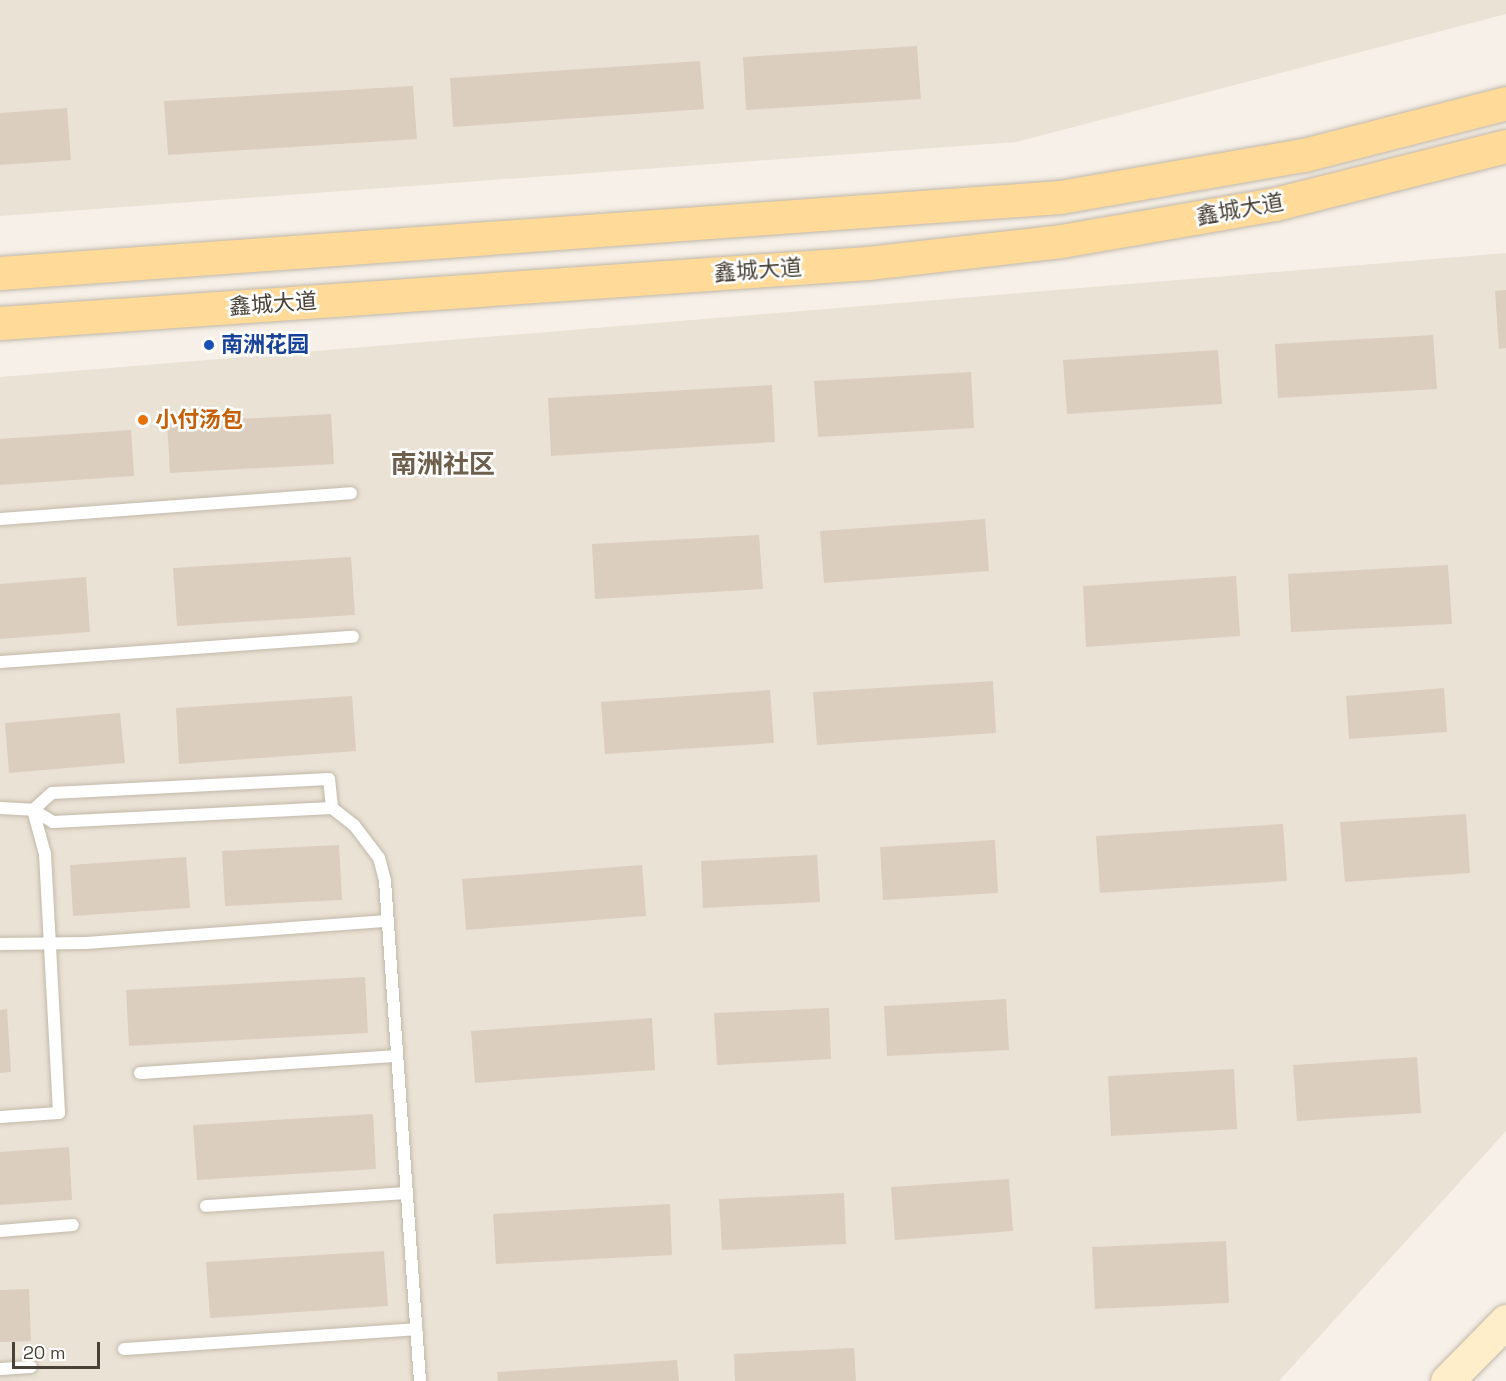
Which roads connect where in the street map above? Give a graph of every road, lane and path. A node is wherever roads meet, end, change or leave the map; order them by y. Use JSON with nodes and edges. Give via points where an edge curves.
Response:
{"nodes":[{"id":1,"x":1506,"y":103,"type":"edge"},
{"id":2,"x":1506,"y":146,"type":"edge"},
{"id":3,"x":0,"y":273,"type":"edge"},
{"id":4,"x":0,"y":323,"type":"edge"},
{"id":5,"x":351,"y":493,"type":"dead end"},
{"id":6,"x":0,"y":519,"type":"edge"},
{"id":7,"x":353,"y":637,"type":"dead end"},
{"id":8,"x":0,"y":662,"type":"edge"},
{"id":9,"x":0,"y":808,"type":"edge"},
{"id":10,"x":332,"y":808,"type":"junction"},
{"id":11,"x":33,"y":810,"type":"junction"},
{"id":12,"x":387,"y":921,"type":"junction"},
{"id":13,"x":51,"y":941,"type":"junction"},
{"id":14,"x":0,"y":944,"type":"edge"},
{"id":15,"x":395,"y":1056,"type":"junction"},
{"id":16,"x":140,"y":1073,"type":"dead end"},
{"id":17,"x":0,"y":1117,"type":"edge"},
{"id":18,"x":405,"y":1193,"type":"junction"},
{"id":19,"x":206,"y":1206,"type":"dead end"},
{"id":20,"x":73,"y":1226,"type":"dead end"},
{"id":21,"x":0,"y":1231,"type":"edge"},
{"id":22,"x":1506,"y":1321,"type":"edge"},
{"id":23,"x":416,"y":1329,"type":"junction"},
{"id":24,"x":123,"y":1349,"type":"dead end"},
{"id":25,"x":31,"y":1367,"type":"dead end"},
{"id":26,"x":0,"y":1369,"type":"edge"},
{"id":27,"x":420,"y":1381,"type":"edge"},
{"id":28,"x":1447,"y":1381,"type":"edge"}],
"edges":[{"from":1,"to":3,"type":"main road","name":"鑫城大道","via":[[1304,155],[1060,197]]},
{"from":2,"to":4,"type":"main road","name":"鑫城大道","via":[[1275,204],[1060,241],[868,263]]},
{"from":5,"to":6,"type":"lane"},
{"from":7,"to":8,"type":"lane"},
{"from":9,"to":11,"type":"lane"},
{"from":10,"to":11,"type":"lane","via":[[53,822]]},
{"from":10,"to":11,"type":"lane","via":[[329,779],[52,793]]},
{"from":10,"to":12,"type":"lane","via":[[354,825],[379,858]]},
{"from":11,"to":13,"type":"lane","via":[[45,854]]},
{"from":12,"to":13,"type":"lane","via":[[86,943]]},
{"from":12,"to":15,"type":"lane"},
{"from":13,"to":14,"type":"lane"},
{"from":13,"to":17,"type":"lane","via":[[58,1113]]},
{"from":15,"to":16,"type":"lane"},
{"from":15,"to":18,"type":"lane"},
{"from":18,"to":19,"type":"lane"},
{"from":18,"to":23,"type":"lane"},
{"from":20,"to":21,"type":"lane"},
{"from":22,"to":28,"type":"main road"},
{"from":23,"to":24,"type":"lane"},
{"from":23,"to":27,"type":"lane"},
{"from":25,"to":26,"type":"lane"}]}
